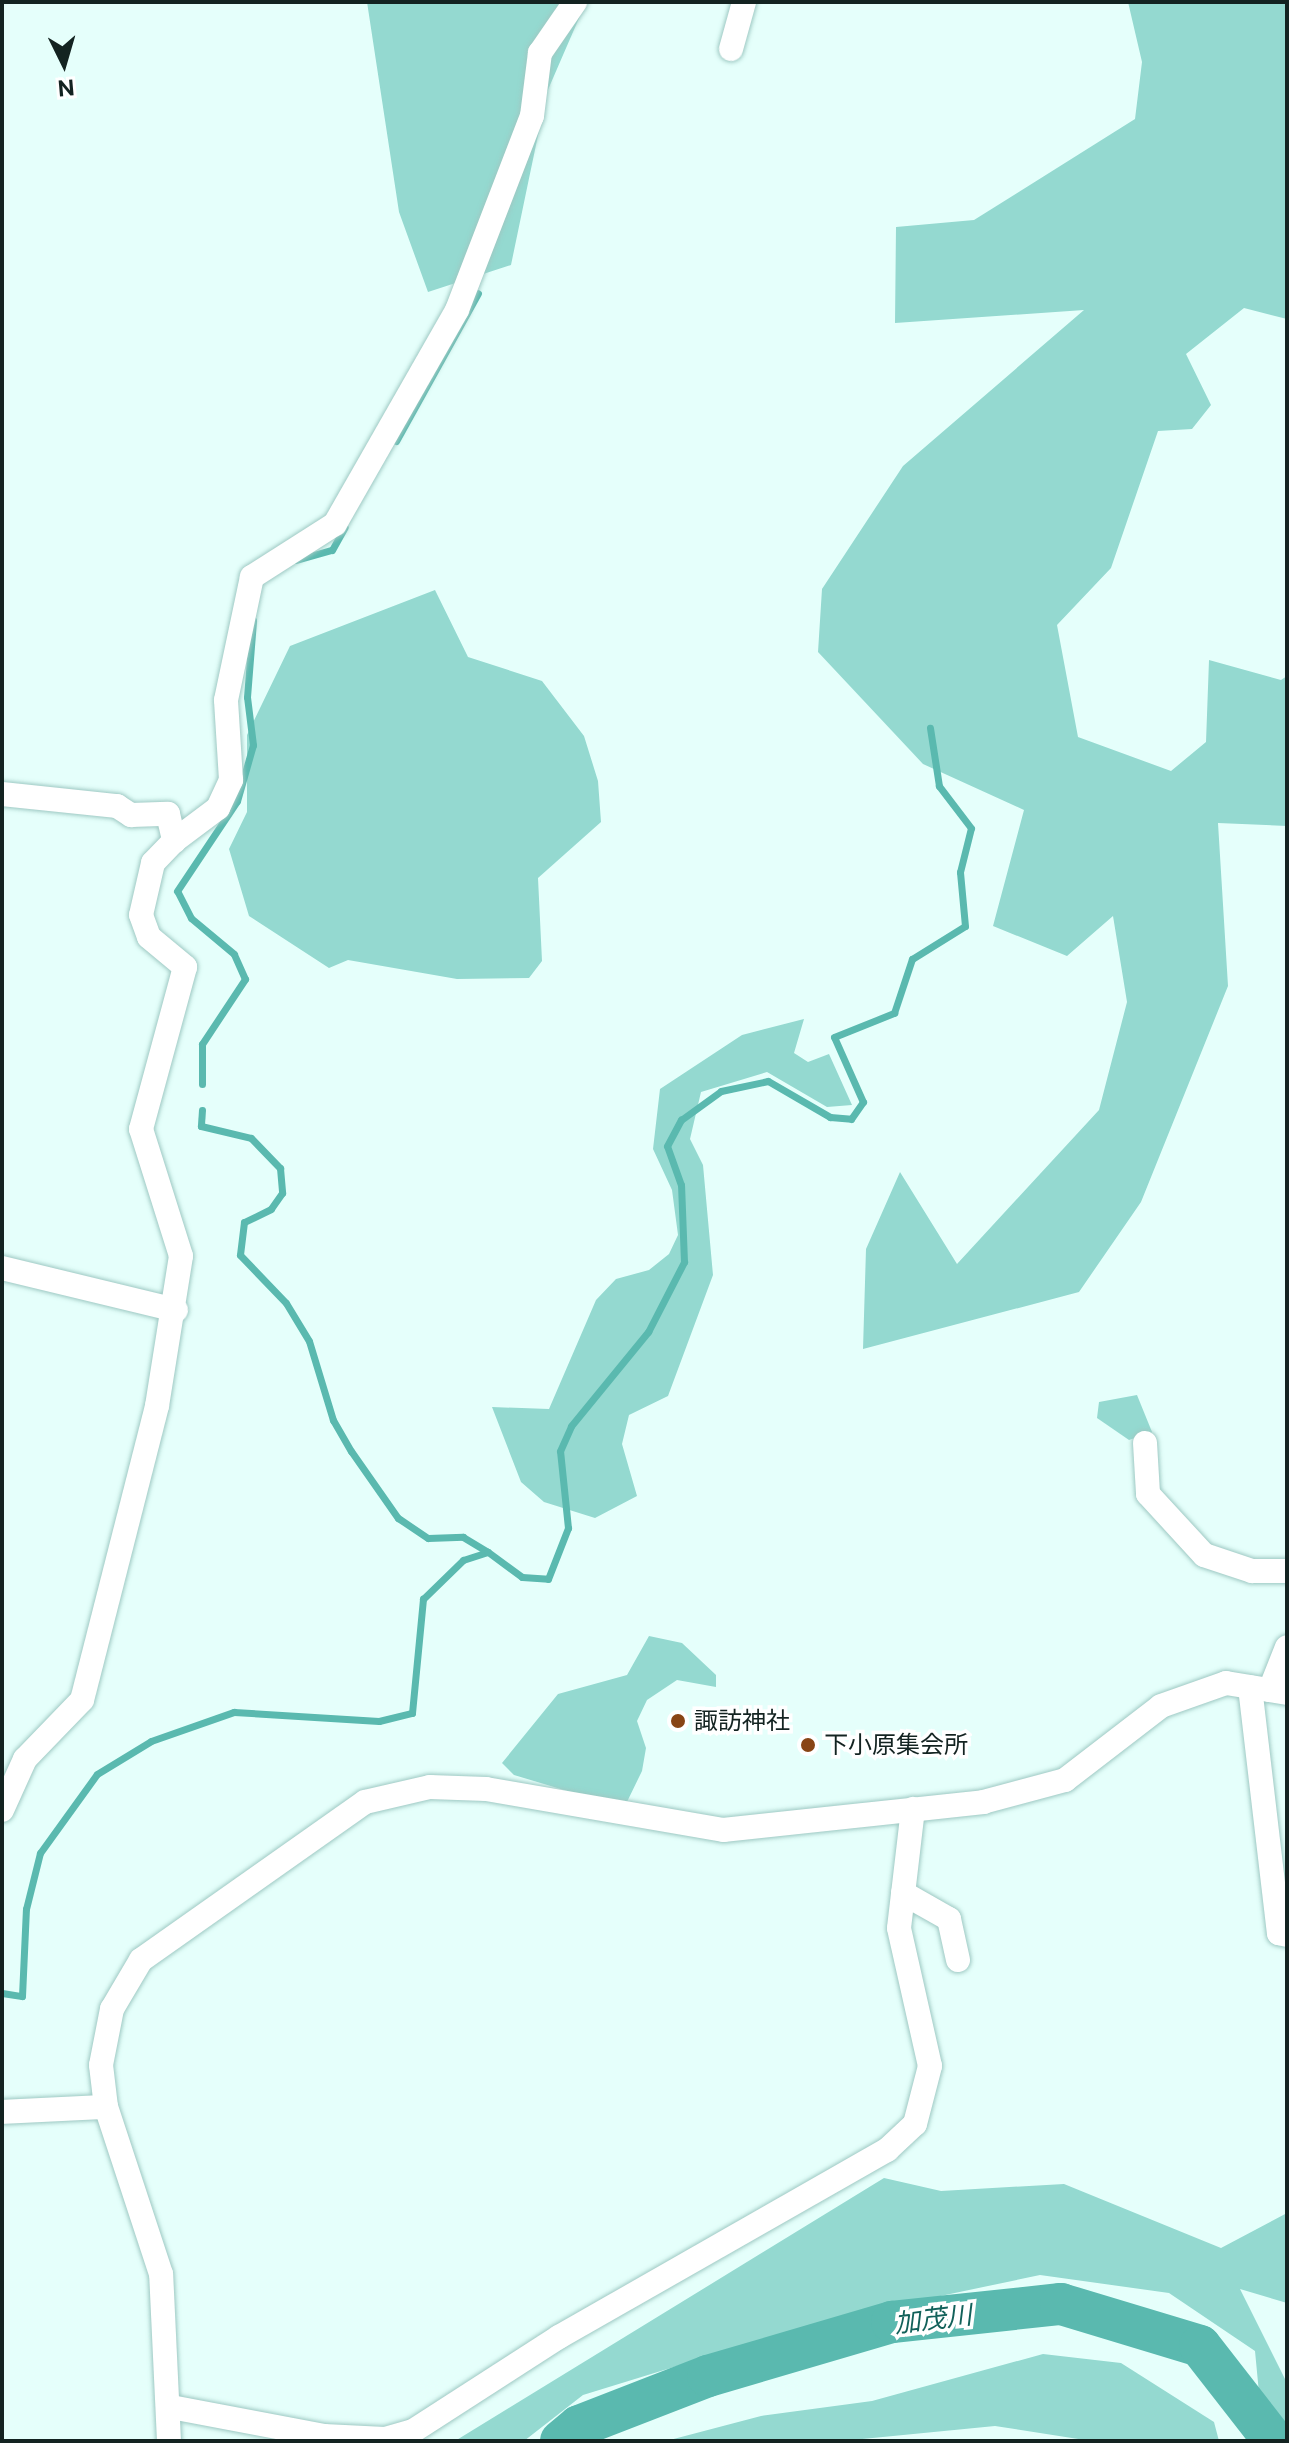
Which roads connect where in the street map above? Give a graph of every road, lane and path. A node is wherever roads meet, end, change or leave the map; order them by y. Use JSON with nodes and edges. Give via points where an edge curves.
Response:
{"nodes":[{"id":1,"x":575,"y":2,"type":"edge"},
{"id":2,"x":744,"y":2,"type":"edge"},
{"id":3,"x":731,"y":49,"type":"dead end"},
{"id":4,"x":2,"y":794,"type":"edge"},
{"id":5,"x":174,"y":841,"type":"junction"},
{"id":6,"x":2,"y":1268,"type":"edge"},
{"id":7,"x":176,"y":1310,"type":"junction"},
{"id":8,"x":1145,"y":1443,"type":"dead end"},
{"id":9,"x":1287,"y":1571,"type":"edge"},
{"id":10,"x":1287,"y":1647,"type":"edge"},
{"id":11,"x":1269,"y":1690,"type":"edge"},
{"id":12,"x":913,"y":1809,"type":"junction"},
{"id":13,"x":2,"y":1810,"type":"edge"},
{"id":14,"x":903,"y":1893,"type":"junction"},
{"id":15,"x":1287,"y":1935,"type":"edge"},
{"id":16,"x":958,"y":1960,"type":"dead end"},
{"id":17,"x":106,"y":2107,"type":"junction"},
{"id":18,"x":2,"y":2112,"type":"edge"},
{"id":19,"x":171,"y":2407,"type":"junction"},
{"id":20,"x":169,"y":2441,"type":"edge"}],
"edges":[{"from":1,"to":5,"type":"street","via":[[540,53],[532,116],[457,310],[335,524],[252,577],[226,700],[231,780],[218,808]]},
{"from":2,"to":3,"type":"street"},
{"from":4,"to":5,"type":"street","via":[[117,806],[131,815],[168,814]]},
{"from":5,"to":7,"type":"street","via":[[153,863],[141,915],[149,937],[185,967],[183,992],[170,1015],[141,1129],[181,1256]]},
{"from":6,"to":7,"type":"street"},
{"from":7,"to":13,"type":"street","via":[[82,1700],[25,1759]]},
{"from":8,"to":9,"type":"street","via":[[1148,1494],[1204,1555],[1252,1571]]},
{"from":10,"to":11,"type":"street"},
{"from":11,"to":12,"type":"street","via":[[1226,1683],[1161,1706],[1065,1780],[983,1802]]},
{"from":11,"to":15,"type":"street","via":[[1279,1933]]},
{"from":12,"to":14,"type":"street"},
{"from":12,"to":17,"type":"street","via":[[723,1830],[625,1818],[549,1796],[430,1787],[387,1791],[141,1960],[106,2036]]},
{"from":14,"to":16,"type":"street","via":[[949,1919]]},
{"from":14,"to":19,"type":"street","via":[[901,1943],[930,2066],[915,2124],[887,2150],[559,2337],[413,2431],[385,2439],[324,2436]]},
{"from":17,"to":18,"type":"street"},
{"from":17,"to":19,"type":"street","via":[[161,2274]]},
{"from":19,"to":20,"type":"street"}]}
